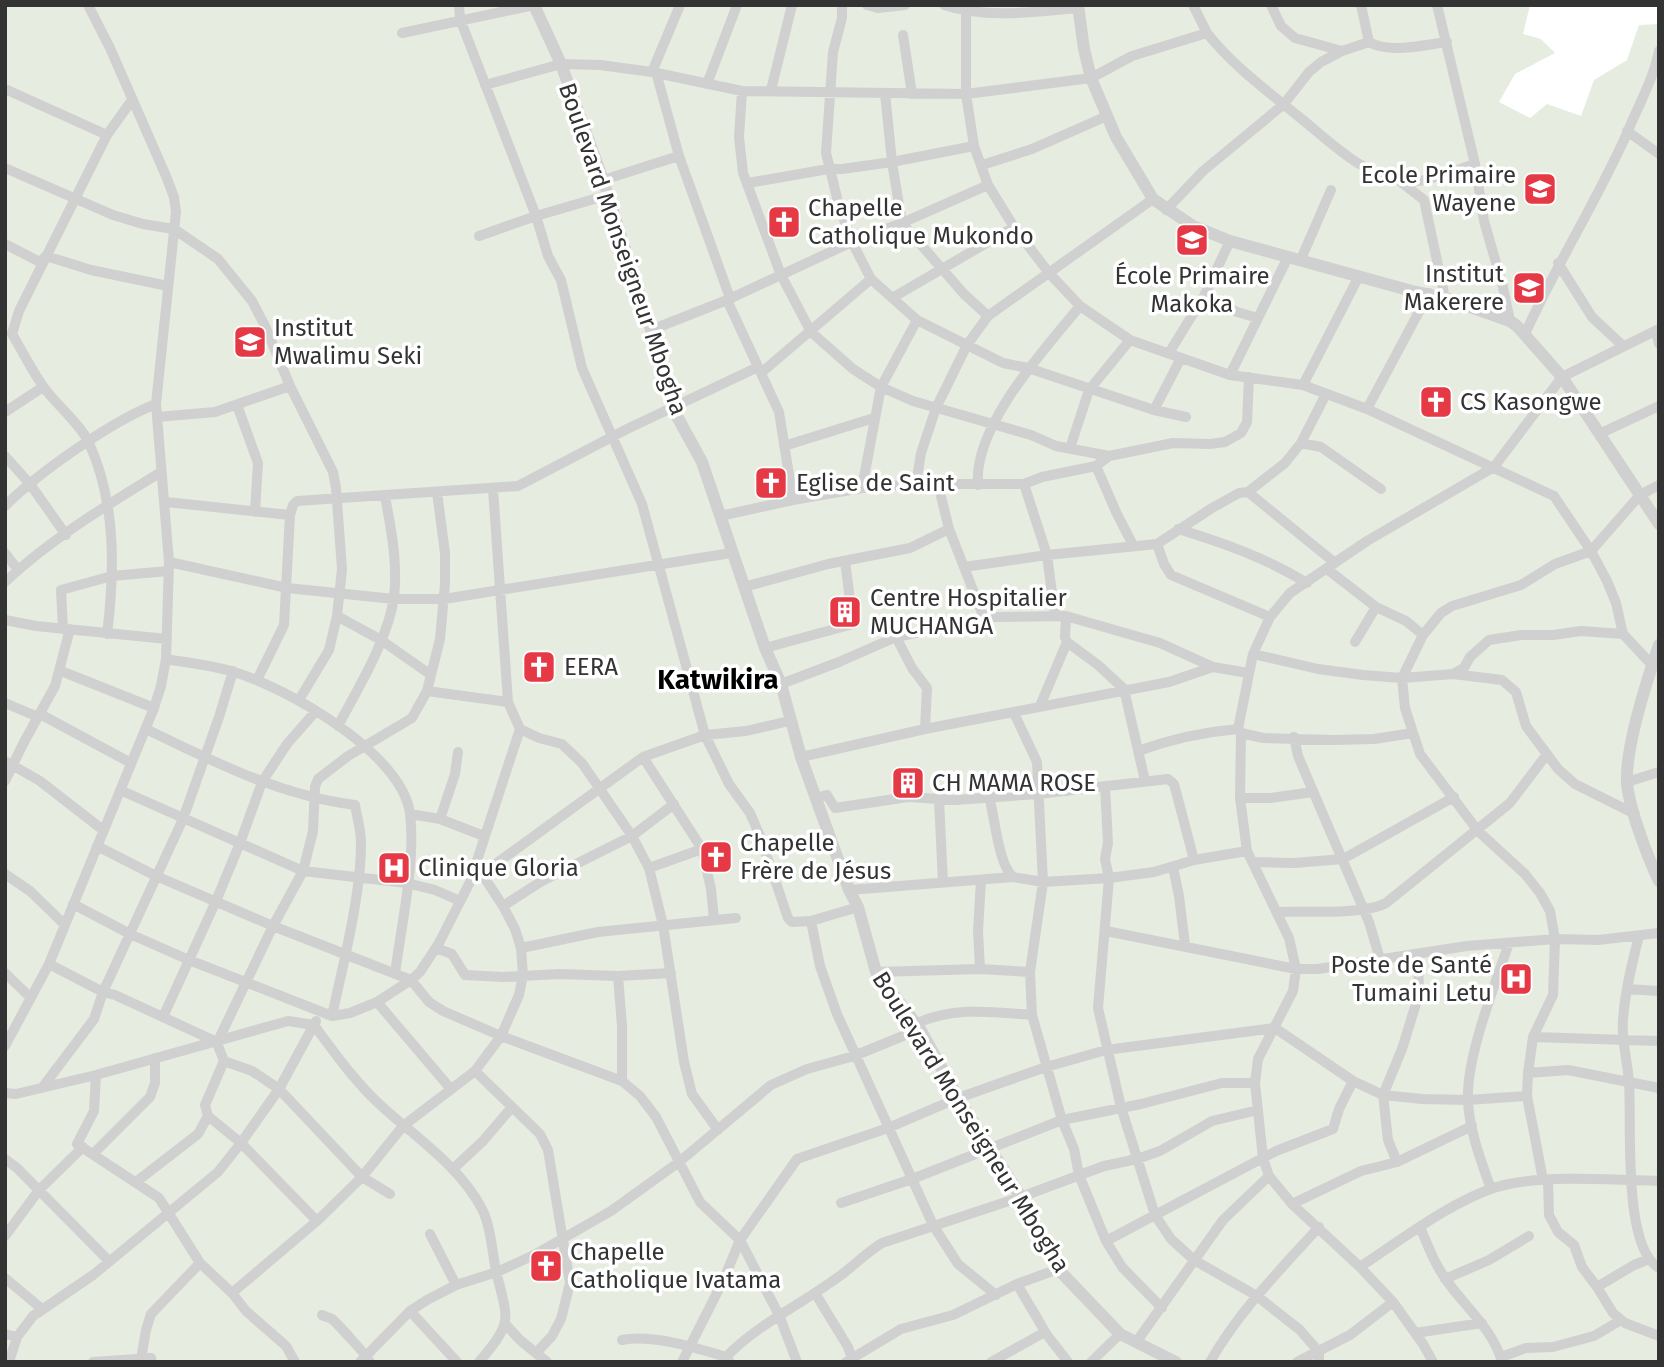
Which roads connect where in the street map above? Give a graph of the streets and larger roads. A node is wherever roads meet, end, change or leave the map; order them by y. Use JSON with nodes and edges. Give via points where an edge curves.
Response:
{"nodes":[{"id":1,"x":88,"y":5,"type":"edge"},
{"id":2,"x":459,"y":5,"type":"edge"},
{"id":3,"x":534,"y":5,"type":"edge"},
{"id":4,"x":680,"y":5,"type":"edge"},
{"id":5,"x":737,"y":5,"type":"edge"},
{"id":6,"x":792,"y":5,"type":"edge"},
{"id":7,"x":842,"y":5,"type":"edge"},
{"id":8,"x":867,"y":5,"type":"edge"},
{"id":9,"x":905,"y":5,"type":"edge"},
{"id":10,"x":944,"y":5,"type":"edge"},
{"id":11,"x":1193,"y":5,"type":"edge"},
{"id":12,"x":1272,"y":5,"type":"edge"},
{"id":13,"x":1361,"y":5,"type":"edge"},
{"id":14,"x":1437,"y":5,"type":"edge"},
{"id":15,"x":1078,"y":7,"type":"edge"},
{"id":16,"x":966,"y":9,"type":"edge"},
{"id":17,"x":460,"y":19,"type":"junction"},
{"id":18,"x":402,"y":33,"type":"dead end"},
{"id":19,"x":1207,"y":33,"type":"junction"},
{"id":20,"x":903,"y":35,"type":"dead end"},
{"id":21,"x":1369,"y":42,"type":"junction"},
{"id":22,"x":1447,"y":42,"type":"junction"},
{"id":23,"x":1342,"y":51,"type":"junction"},
{"id":24,"x":1659,"y":51,"type":"edge"},
{"id":25,"x":561,"y":64,"type":"junction"},
{"id":26,"x":654,"y":72,"type":"junction"},
{"id":27,"x":1656,"y":75,"type":"edge"},
{"id":28,"x":1091,"y":78,"type":"junction"},
{"id":29,"x":706,"y":84,"type":"junction"},
{"id":30,"x":485,"y":85,"type":"junction"},
{"id":31,"x":5,"y":89,"type":"edge"},
{"id":32,"x":771,"y":90,"type":"junction"},
{"id":33,"x":742,"y":91,"type":"junction"},
{"id":34,"x":829,"y":93,"type":"junction"},
{"id":35,"x":885,"y":93,"type":"junction"},
{"id":36,"x":912,"y":94,"type":"junction"},
{"id":37,"x":966,"y":94,"type":"junction"},
{"id":38,"x":132,"y":100,"type":"junction"},
{"id":39,"x":1284,"y":104,"type":"junction"},
{"id":40,"x":1107,"y":116,"type":"junction"},
{"id":41,"x":1628,"y":131,"type":"junction"},
{"id":42,"x":107,"y":135,"type":"junction"},
{"id":43,"x":974,"y":146,"type":"junction"},
{"id":44,"x":1659,"y":154,"type":"edge"},
{"id":45,"x":679,"y":156,"type":"junction"},
{"id":46,"x":892,"y":162,"type":"junction"},
{"id":47,"x":1475,"y":164,"type":"junction"},
{"id":48,"x":982,"y":166,"type":"junction"},
{"id":49,"x":5,"y":168,"type":"edge"},
{"id":50,"x":828,"y":169,"type":"junction"},
{"id":51,"x":603,"y":180,"type":"junction"},
{"id":52,"x":1400,"y":181,"type":"junction"},
{"id":53,"x":748,"y":183,"type":"junction"},
{"id":54,"x":988,"y":185,"type":"junction"},
{"id":55,"x":1331,"y":190,"type":"dead end"},
{"id":56,"x":608,"y":195,"type":"junction"},
{"id":57,"x":1153,"y":199,"type":"junction"},
{"id":58,"x":76,"y":200,"type":"junction"},
{"id":59,"x":1166,"y":210,"type":"junction"},
{"id":60,"x":536,"y":216,"type":"junction"},
{"id":61,"x":902,"y":223,"type":"junction"},
{"id":62,"x":1014,"y":227,"type":"junction"},
{"id":63,"x":174,"y":229,"type":"junction"},
{"id":64,"x":479,"y":236,"type":"dead end"},
{"id":65,"x":1230,"y":241,"type":"junction"},
{"id":66,"x":852,"y":242,"type":"junction"},
{"id":67,"x":5,"y":244,"type":"edge"},
{"id":68,"x":46,"y":256,"type":"junction"},
{"id":69,"x":1288,"y":257,"type":"junction"},
{"id":70,"x":1301,"y":259,"type":"junction"},
{"id":71,"x":1558,"y":264,"type":"junction"},
{"id":72,"x":942,"y":269,"type":"junction"},
{"id":73,"x":1049,"y":273,"type":"junction"},
{"id":74,"x":781,"y":275,"type":"junction"},
{"id":75,"x":1359,"y":276,"type":"junction"},
{"id":76,"x":871,"y":279,"type":"junction"},
{"id":77,"x":169,"y":286,"type":"junction"},
{"id":78,"x":1429,"y":293,"type":"junction"},
{"id":79,"x":1204,"y":296,"type":"junction"},
{"id":80,"x":892,"y":298,"type":"junction"},
{"id":81,"x":1445,"y":298,"type":"junction"},
{"id":82,"x":729,"y":299,"type":"junction"},
{"id":83,"x":1080,"y":306,"type":"junction"},
{"id":84,"x":988,"y":316,"type":"junction"},
{"id":85,"x":1258,"y":318,"type":"junction"},
{"id":86,"x":917,"y":320,"type":"junction"},
{"id":87,"x":1510,"y":321,"type":"junction"},
{"id":88,"x":651,"y":330,"type":"junction"},
{"id":89,"x":1657,"y":330,"type":"edge"},
{"id":90,"x":8,"y":332,"type":"edge"},
{"id":91,"x":811,"y":332,"type":"junction"},
{"id":92,"x":1525,"y":334,"type":"junction"},
{"id":93,"x":1130,"y":340,"type":"junction"},
{"id":94,"x":1659,"y":344,"type":"edge"},
{"id":95,"x":967,"y":345,"type":"junction"},
{"id":96,"x":1623,"y":346,"type":"junction"},
{"id":97,"x":1169,"y":353,"type":"junction"},
{"id":98,"x":1181,"y":358,"type":"junction"},
{"id":99,"x":1028,"y":368,"type":"junction"},
{"id":100,"x":760,"y":370,"type":"junction"},
{"id":101,"x":1230,"y":375,"type":"junction"},
{"id":102,"x":1250,"y":377,"type":"junction"},
{"id":103,"x":1562,"y":377,"type":"junction"},
{"id":104,"x":1303,"y":385,"type":"junction"},
{"id":105,"x":290,"y":386,"type":"junction"},
{"id":106,"x":43,"y":387,"type":"junction"},
{"id":107,"x":881,"y":387,"type":"junction"},
{"id":108,"x":1089,"y":390,"type":"junction"},
{"id":109,"x":1326,"y":394,"type":"junction"},
{"id":110,"x":156,"y":404,"type":"junction"},
{"id":111,"x":237,"y":405,"type":"junction"},
{"id":112,"x":1659,"y":406,"type":"edge"},
{"id":113,"x":936,"y":408,"type":"junction"},
{"id":114,"x":673,"y":409,"type":"junction"},
{"id":115,"x":1154,"y":410,"type":"junction"},
{"id":116,"x":1367,"y":410,"type":"junction"},
{"id":117,"x":5,"y":412,"type":"edge"},
{"id":118,"x":157,"y":417,"type":"junction"},
{"id":119,"x":874,"y":418,"type":"junction"},
{"id":120,"x":1186,"y":418,"type":"dead end"},
{"id":121,"x":993,"y":424,"type":"junction"},
{"id":122,"x":1599,"y":433,"type":"junction"},
{"id":123,"x":614,"y":437,"type":"junction"},
{"id":124,"x":89,"y":442,"type":"junction"},
{"id":125,"x":1301,"y":443,"type":"junction"},
{"id":126,"x":784,"y":446,"type":"junction"},
{"id":127,"x":1070,"y":447,"type":"junction"},
{"id":128,"x":5,"y":456,"type":"edge"},
{"id":129,"x":1109,"y":456,"type":"junction"},
{"id":130,"x":1096,"y":466,"type":"junction"},
{"id":131,"x":1494,"y":467,"type":"junction"},
{"id":132,"x":161,"y":472,"type":"junction"},
{"id":133,"x":30,"y":484,"type":"junction"},
{"id":134,"x":916,"y":484,"type":"junction"},
{"id":135,"x":937,"y":484,"type":"junction"},
{"id":136,"x":1024,"y":484,"type":"junction"},
{"id":137,"x":978,"y":485,"type":"junction"},
{"id":138,"x":1659,"y":485,"type":"edge"},
{"id":139,"x":862,"y":488,"type":"junction"},
{"id":140,"x":493,"y":489,"type":"junction"},
{"id":141,"x":1381,"y":489,"type":"dead end"},
{"id":142,"x":437,"y":492,"type":"junction"},
{"id":143,"x":1248,"y":492,"type":"junction"},
{"id":144,"x":1640,"y":495,"type":"junction"},
{"id":145,"x":385,"y":496,"type":"junction"},
{"id":146,"x":793,"y":499,"type":"junction"},
{"id":147,"x":337,"y":500,"type":"junction"},
{"id":148,"x":166,"y":502,"type":"junction"},
{"id":149,"x":108,"y":505,"type":"junction"},
{"id":150,"x":5,"y":506,"type":"edge"},
{"id":151,"x":254,"y":512,"type":"junction"},
{"id":152,"x":290,"y":515,"type":"junction"},
{"id":153,"x":720,"y":516,"type":"junction"},
{"id":154,"x":1659,"y":524,"type":"edge"},
{"id":155,"x":949,"y":529,"type":"junction"},
{"id":156,"x":1178,"y":529,"type":"junction"},
{"id":157,"x":66,"y":534,"type":"junction"},
{"id":158,"x":1157,"y":544,"type":"junction"},
{"id":159,"x":1133,"y":545,"type":"junction"},
{"id":160,"x":1591,"y":551,"type":"junction"},
{"id":161,"x":5,"y":553,"type":"edge"},
{"id":162,"x":731,"y":553,"type":"junction"},
{"id":163,"x":1047,"y":555,"type":"junction"},
{"id":164,"x":845,"y":561,"type":"junction"},
{"id":165,"x":657,"y":564,"type":"junction"},
{"id":166,"x":964,"y":566,"type":"junction"},
{"id":167,"x":1331,"y":566,"type":"junction"},
{"id":168,"x":169,"y":567,"type":"junction"},
{"id":169,"x":18,"y":570,"type":"junction"},
{"id":170,"x":112,"y":576,"type":"junction"},
{"id":171,"x":5,"y":582,"type":"edge"},
{"id":172,"x":1307,"y":583,"type":"junction"},
{"id":173,"x":744,"y":587,"type":"junction"},
{"id":174,"x":287,"y":588,"type":"junction"},
{"id":175,"x":500,"y":590,"type":"junction"},
{"id":176,"x":340,"y":595,"type":"junction"},
{"id":177,"x":394,"y":599,"type":"junction"},
{"id":178,"x":444,"y":599,"type":"junction"},
{"id":179,"x":1376,"y":607,"type":"junction"},
{"id":180,"x":337,"y":616,"type":"junction"},
{"id":181,"x":1060,"y":616,"type":"junction"},
{"id":182,"x":1270,"y":617,"type":"junction"},
{"id":183,"x":984,"y":618,"type":"junction"},
{"id":184,"x":5,"y":620,"type":"edge"},
{"id":185,"x":66,"y":629,"type":"junction"},
{"id":186,"x":107,"y":634,"type":"junction"},
{"id":187,"x":1623,"y":634,"type":"junction"},
{"id":188,"x":1423,"y":635,"type":"junction"},
{"id":189,"x":896,"y":637,"type":"junction"},
{"id":190,"x":167,"y":639,"type":"junction"},
{"id":191,"x":381,"y":640,"type":"junction"},
{"id":192,"x":1068,"y":642,"type":"junction"},
{"id":193,"x":1354,"y":642,"type":"dead end"},
{"id":194,"x":1659,"y":645,"type":"edge"},
{"id":195,"x":765,"y":648,"type":"junction"},
{"id":196,"x":1253,"y":654,"type":"junction"},
{"id":197,"x":166,"y":659,"type":"junction"},
{"id":198,"x":1652,"y":665,"type":"junction"},
{"id":199,"x":1213,"y":667,"type":"junction"},
{"id":200,"x":61,"y":671,"type":"junction"},
{"id":201,"x":233,"y":671,"type":"junction"},
{"id":202,"x":1248,"y":673,"type":"junction"},
{"id":203,"x":1453,"y":674,"type":"junction"},
{"id":204,"x":431,"y":675,"type":"junction"},
{"id":205,"x":1402,"y":678,"type":"junction"},
{"id":206,"x":257,"y":680,"type":"junction"},
{"id":207,"x":781,"y":684,"type":"junction"},
{"id":208,"x":1124,"y":689,"type":"junction"},
{"id":209,"x":427,"y":691,"type":"junction"},
{"id":210,"x":299,"y":701,"type":"junction"},
{"id":211,"x":508,"y":702,"type":"junction"},
{"id":212,"x":5,"y":703,"type":"edge"},
{"id":213,"x":1040,"y":706,"type":"junction"},
{"id":214,"x":154,"y":708,"type":"junction"},
{"id":215,"x":315,"y":712,"type":"junction"},
{"id":216,"x":1014,"y":713,"type":"junction"},
{"id":217,"x":39,"y":715,"type":"junction"},
{"id":218,"x":789,"y":721,"type":"junction"},
{"id":219,"x":338,"y":726,"type":"junction"},
{"id":220,"x":145,"y":729,"type":"junction"},
{"id":221,"x":520,"y":729,"type":"junction"},
{"id":222,"x":925,"y":729,"type":"junction"},
{"id":223,"x":1239,"y":731,"type":"junction"},
{"id":224,"x":1413,"y":733,"type":"junction"},
{"id":225,"x":705,"y":735,"type":"junction"},
{"id":226,"x":1294,"y":737,"type":"junction"},
{"id":227,"x":365,"y":746,"type":"junction"},
{"id":228,"x":1139,"y":751,"type":"junction"},
{"id":229,"x":458,"y":752,"type":"dead end"},
{"id":230,"x":1547,"y":754,"type":"junction"},
{"id":231,"x":205,"y":757,"type":"junction"},
{"id":232,"x":643,"y":757,"type":"junction"},
{"id":233,"x":801,"y":757,"type":"junction"},
{"id":234,"x":9,"y":763,"type":"edge"},
{"id":235,"x":131,"y":763,"type":"junction"},
{"id":236,"x":1659,"y":772,"type":"edge"},
{"id":237,"x":1146,"y":781,"type":"junction"},
{"id":238,"x":5,"y":782,"type":"edge"},
{"id":239,"x":262,"y":782,"type":"junction"},
{"id":240,"x":1627,"y":782,"type":"junction"},
{"id":241,"x":1105,"y":786,"type":"junction"},
{"id":242,"x":599,"y":789,"type":"junction"},
{"id":243,"x":120,"y":790,"type":"junction"},
{"id":244,"x":1313,"y":792,"type":"junction"},
{"id":245,"x":1038,"y":794,"type":"junction"},
{"id":246,"x":316,"y":796,"type":"junction"},
{"id":247,"x":989,"y":797,"type":"junction"},
{"id":248,"x":1454,"y":797,"type":"junction"},
{"id":249,"x":816,"y":798,"type":"junction"},
{"id":250,"x":1240,"y":798,"type":"junction"},
{"id":251,"x":939,"y":800,"type":"junction"},
{"id":252,"x":674,"y":804,"type":"junction"},
{"id":253,"x":410,"y":814,"type":"junction"},
{"id":254,"x":1635,"y":814,"type":"junction"},
{"id":255,"x":183,"y":819,"type":"junction"},
{"id":256,"x":440,"y":819,"type":"junction"},
{"id":257,"x":103,"y":830,"type":"junction"},
{"id":258,"x":1478,"y":831,"type":"junction"},
{"id":259,"x":484,"y":836,"type":"junction"},
{"id":260,"x":632,"y":836,"type":"junction"},
{"id":261,"x":240,"y":843,"type":"junction"},
{"id":262,"x":97,"y":845,"type":"junction"},
{"id":263,"x":702,"y":849,"type":"junction"},
{"id":264,"x":1247,"y":851,"type":"junction"},
{"id":265,"x":1654,"y":857,"type":"edge"},
{"id":266,"x":1343,"y":859,"type":"junction"},
{"id":267,"x":1194,"y":860,"type":"junction"},
{"id":268,"x":1252,"y":862,"type":"junction"},
{"id":269,"x":1173,"y":867,"type":"junction"},
{"id":270,"x":649,"y":868,"type":"junction"},
{"id":271,"x":303,"y":871,"type":"junction"},
{"id":272,"x":5,"y":874,"type":"edge"},
{"id":273,"x":482,"y":874,"type":"junction"},
{"id":274,"x":156,"y":876,"type":"junction"},
{"id":275,"x":358,"y":877,"type":"junction"},
{"id":276,"x":1013,"y":877,"type":"junction"},
{"id":277,"x":1109,"y":878,"type":"junction"},
{"id":278,"x":981,"y":880,"type":"junction"},
{"id":279,"x":1659,"y":881,"type":"edge"},
{"id":280,"x":470,"y":882,"type":"junction"},
{"id":281,"x":943,"y":882,"type":"junction"},
{"id":282,"x":1043,"y":882,"type":"junction"},
{"id":283,"x":407,"y":883,"type":"junction"},
{"id":284,"x":849,"y":890,"type":"junction"},
{"id":285,"x":216,"y":901,"type":"junction"},
{"id":286,"x":460,"y":901,"type":"junction"},
{"id":287,"x":73,"y":904,"type":"junction"},
{"id":288,"x":503,"y":906,"type":"junction"},
{"id":289,"x":858,"y":907,"type":"junction"},
{"id":290,"x":1364,"y":909,"type":"junction"},
{"id":291,"x":1278,"y":912,"type":"junction"},
{"id":292,"x":736,"y":918,"type":"dead end"},
{"id":293,"x":714,"y":919,"type":"junction"},
{"id":294,"x":811,"y":921,"type":"junction"},
{"id":295,"x":64,"y":924,"type":"junction"},
{"id":296,"x":663,"y":925,"type":"junction"},
{"id":297,"x":273,"y":926,"type":"junction"},
{"id":298,"x":1106,"y":931,"type":"junction"},
{"id":299,"x":1659,"y":933,"type":"edge"},
{"id":300,"x":130,"y":934,"type":"junction"},
{"id":301,"x":1639,"y":936,"type":"junction"},
{"id":302,"x":1555,"y":939,"type":"junction"},
{"id":303,"x":1509,"y":943,"type":"junction"},
{"id":304,"x":1185,"y":945,"type":"junction"},
{"id":305,"x":436,"y":948,"type":"junction"},
{"id":306,"x":521,"y":948,"type":"junction"},
{"id":307,"x":346,"y":954,"type":"junction"},
{"id":308,"x":1418,"y":954,"type":"junction"},
{"id":309,"x":1380,"y":959,"type":"junction"},
{"id":310,"x":189,"y":960,"type":"junction"},
{"id":311,"x":49,"y":964,"type":"junction"},
{"id":312,"x":979,"y":969,"type":"junction"},
{"id":313,"x":1296,"y":969,"type":"junction"},
{"id":314,"x":876,"y":972,"type":"junction"},
{"id":315,"x":1030,"y":972,"type":"junction"},
{"id":316,"x":5,"y":973,"type":"edge"},
{"id":317,"x":671,"y":973,"type":"junction"},
{"id":318,"x":395,"y":974,"type":"junction"},
{"id":319,"x":523,"y":975,"type":"junction"},
{"id":320,"x":618,"y":976,"type":"junction"},
{"id":321,"x":411,"y":980,"type":"junction"},
{"id":322,"x":246,"y":984,"type":"junction"},
{"id":323,"x":1627,"y":989,"type":"junction"},
{"id":324,"x":1659,"y":991,"type":"edge"},
{"id":325,"x":103,"y":992,"type":"junction"},
{"id":326,"x":30,"y":997,"type":"junction"},
{"id":327,"x":377,"y":1002,"type":"junction"},
{"id":328,"x":1032,"y":1014,"type":"junction"},
{"id":329,"x":326,"y":1015,"type":"junction"},
{"id":330,"x":163,"y":1017,"type":"junction"},
{"id":331,"x":314,"y":1025,"type":"junction"},
{"id":332,"x":918,"y":1026,"type":"junction"},
{"id":333,"x":1275,"y":1028,"type":"junction"},
{"id":334,"x":501,"y":1036,"type":"junction"},
{"id":335,"x":1533,"y":1037,"type":"junction"},
{"id":336,"x":1622,"y":1040,"type":"junction"},
{"id":337,"x":1659,"y":1041,"type":"edge"},
{"id":338,"x":217,"y":1043,"type":"junction"},
{"id":339,"x":6,"y":1044,"type":"edge"},
{"id":340,"x":1106,"y":1050,"type":"junction"},
{"id":341,"x":854,"y":1056,"type":"junction"},
{"id":342,"x":155,"y":1058,"type":"junction"},
{"id":343,"x":224,"y":1061,"type":"junction"},
{"id":344,"x":1046,"y":1067,"type":"junction"},
{"id":345,"x":475,"y":1071,"type":"junction"},
{"id":346,"x":1528,"y":1073,"type":"junction"},
{"id":347,"x":96,"y":1075,"type":"junction"},
{"id":348,"x":622,"y":1081,"type":"junction"},
{"id":349,"x":1353,"y":1081,"type":"junction"},
{"id":350,"x":1629,"y":1081,"type":"junction"},
{"id":351,"x":1255,"y":1083,"type":"junction"},
{"id":352,"x":42,"y":1088,"type":"junction"},
{"id":353,"x":450,"y":1088,"type":"junction"},
{"id":354,"x":1659,"y":1088,"type":"edge"},
{"id":355,"x":279,"y":1089,"type":"junction"},
{"id":356,"x":5,"y":1093,"type":"edge"},
{"id":357,"x":1383,"y":1094,"type":"junction"},
{"id":358,"x":1527,"y":1096,"type":"junction"},
{"id":359,"x":958,"y":1098,"type":"junction"},
{"id":360,"x":1468,"y":1100,"type":"junction"},
{"id":361,"x":512,"y":1107,"type":"junction"},
{"id":362,"x":1121,"y":1108,"type":"junction"},
{"id":363,"x":1258,"y":1110,"type":"junction"},
{"id":364,"x":208,"y":1116,"type":"junction"},
{"id":365,"x":1062,"y":1120,"type":"junction"},
{"id":366,"x":403,"y":1126,"type":"junction"},
{"id":367,"x":1472,"y":1126,"type":"junction"},
{"id":368,"x":888,"y":1128,"type":"junction"},
{"id":369,"x":718,"y":1130,"type":"junction"},
{"id":370,"x":242,"y":1143,"type":"junction"},
{"id":371,"x":83,"y":1147,"type":"junction"},
{"id":372,"x":990,"y":1147,"type":"junction"},
{"id":373,"x":94,"y":1153,"type":"junction"},
{"id":374,"x":1263,"y":1158,"type":"junction"},
{"id":375,"x":1137,"y":1159,"type":"junction"},
{"id":376,"x":5,"y":1160,"type":"edge"},
{"id":377,"x":679,"y":1162,"type":"junction"},
{"id":378,"x":1397,"y":1162,"type":"junction"},
{"id":379,"x":453,"y":1169,"type":"junction"},
{"id":380,"x":1079,"y":1175,"type":"junction"},
{"id":381,"x":1269,"y":1176,"type":"junction"},
{"id":382,"x":362,"y":1177,"type":"junction"},
{"id":383,"x":912,"y":1178,"type":"junction"},
{"id":384,"x":1545,"y":1180,"type":"junction"},
{"id":385,"x":1631,"y":1180,"type":"junction"},
{"id":386,"x":1659,"y":1181,"type":"edge"},
{"id":387,"x":136,"y":1182,"type":"junction"},
{"id":388,"x":1491,"y":1189,"type":"junction"},
{"id":389,"x":39,"y":1190,"type":"junction"},
{"id":390,"x":390,"y":1194,"type":"dead end"},
{"id":391,"x":1021,"y":1197,"type":"junction"},
{"id":392,"x":841,"y":1203,"type":"dead end"},
{"id":393,"x":1292,"y":1204,"type":"junction"},
{"id":394,"x":169,"y":1213,"type":"junction"},
{"id":395,"x":1155,"y":1215,"type":"junction"},
{"id":396,"x":317,"y":1221,"type":"junction"},
{"id":397,"x":933,"y":1226,"type":"junction"},
{"id":398,"x":1319,"y":1227,"type":"junction"},
{"id":399,"x":1420,"y":1227,"type":"junction"},
{"id":400,"x":430,"y":1234,"type":"dead end"},
{"id":401,"x":5,"y":1236,"type":"edge"},
{"id":402,"x":1529,"y":1236,"type":"dead end"},
{"id":403,"x":561,"y":1240,"type":"junction"},
{"id":404,"x":740,"y":1240,"type":"junction"},
{"id":405,"x":1106,"y":1241,"type":"junction"},
{"id":406,"x":1649,"y":1259,"type":"junction"},
{"id":407,"x":108,"y":1260,"type":"junction"},
{"id":408,"x":1194,"y":1260,"type":"junction"},
{"id":409,"x":200,"y":1263,"type":"junction"},
{"id":410,"x":1360,"y":1267,"type":"junction"},
{"id":411,"x":1659,"y":1268,"type":"edge"},
{"id":412,"x":1058,"y":1269,"type":"junction"},
{"id":413,"x":497,"y":1272,"type":"junction"},
{"id":414,"x":5,"y":1278,"type":"edge"},
{"id":415,"x":1445,"y":1279,"type":"junction"},
{"id":416,"x":1017,"y":1284,"type":"junction"},
{"id":417,"x":456,"y":1285,"type":"junction"},
{"id":418,"x":1597,"y":1287,"type":"junction"},
{"id":419,"x":232,"y":1293,"type":"junction"},
{"id":420,"x":815,"y":1293,"type":"junction"},
{"id":421,"x":996,"y":1295,"type":"junction"},
{"id":422,"x":1256,"y":1296,"type":"junction"},
{"id":423,"x":1393,"y":1302,"type":"junction"},
{"id":424,"x":1162,"y":1308,"type":"junction"},
{"id":425,"x":42,"y":1309,"type":"junction"},
{"id":426,"x":410,"y":1311,"type":"junction"},
{"id":427,"x":322,"y":1315,"type":"dead end"},
{"id":428,"x":779,"y":1315,"type":"junction"},
{"id":429,"x":1621,"y":1320,"type":"junction"},
{"id":430,"x":1482,"y":1323,"type":"junction"},
{"id":431,"x":506,"y":1325,"type":"junction"},
{"id":432,"x":1045,"y":1332,"type":"junction"},
{"id":433,"x":1415,"y":1333,"type":"junction"},
{"id":434,"x":5,"y":1334,"type":"edge"},
{"id":435,"x":1120,"y":1334,"type":"junction"},
{"id":436,"x":1659,"y":1336,"type":"edge"},
{"id":437,"x":17,"y":1337,"type":"junction"},
{"id":438,"x":622,"y":1340,"type":"dead end"},
{"id":439,"x":1137,"y":1341,"type":"junction"},
{"id":440,"x":688,"y":1347,"type":"junction"},
{"id":441,"x":536,"y":1353,"type":"junction"},
{"id":442,"x":1319,"y":1357,"type":"edge"},
{"id":443,"x":141,"y":1359,"type":"junction"},
{"id":444,"x":366,"y":1359,"type":"edge"},
{"id":445,"x":728,"y":1359,"type":"edge"},
{"id":446,"x":1502,"y":1359,"type":"edge"},
{"id":447,"x":850,"y":1361,"type":"edge"},
{"id":448,"x":9,"y":1362,"type":"edge"},
{"id":449,"x":93,"y":1362,"type":"edge"},
{"id":450,"x":152,"y":1362,"type":"edge"},
{"id":451,"x":295,"y":1362,"type":"edge"},
{"id":452,"x":457,"y":1362,"type":"edge"},
{"id":453,"x":479,"y":1362,"type":"edge"},
{"id":454,"x":547,"y":1362,"type":"edge"},
{"id":455,"x":682,"y":1362,"type":"edge"},
{"id":456,"x":797,"y":1362,"type":"edge"},
{"id":457,"x":990,"y":1362,"type":"edge"},
{"id":458,"x":1069,"y":1362,"type":"edge"},
{"id":459,"x":1091,"y":1362,"type":"edge"},
{"id":460,"x":1176,"y":1362,"type":"edge"},
{"id":461,"x":1210,"y":1362,"type":"edge"},
{"id":462,"x":1297,"y":1362,"type":"edge"},
{"id":463,"x":1433,"y":1362,"type":"edge"}],
"edges":[{"from":1,"to":38,"type":"street"},
{"from":2,"to":17,"type":"street"},
{"from":3,"to":17,"type":"street"},
{"from":3,"to":25,"type":"street","name":"Boulevard Monseigneur Mbogha"},
{"from":4,"to":26,"type":"street"},
{"from":5,"to":29,"type":"street"},
{"from":6,"to":32,"type":"street"},
{"from":7,"to":34,"type":"street"},
{"from":8,"to":9,"type":"street"},
{"from":10,"to":16,"type":"street"},
{"from":11,"to":19,"type":"street"},
{"from":12,"to":23,"type":"street","via":[[1281,26],[1295,38]]},
{"from":13,"to":21,"type":"street"},
{"from":14,"to":22,"type":"street"},
{"from":15,"to":16,"type":"street","via":[[1020,14]]},
{"from":15,"to":28,"type":"street"},
{"from":16,"to":37,"type":"street"},
{"from":17,"to":18,"type":"street"},
{"from":17,"to":30,"type":"street"},
{"from":19,"to":28,"type":"street","via":[[1132,57]]},
{"from":19,"to":39,"type":"street","via":[[1241,72]]},
{"from":20,"to":36,"type":"street"},
{"from":21,"to":22,"type":"street","via":[[1377,47]]},
{"from":21,"to":23,"type":"street"},
{"from":22,"to":47,"type":"street"},
{"from":23,"to":39,"type":"street","via":[[1309,72]]},
{"from":24,"to":27,"type":"street"},
{"from":25,"to":26,"type":"street"},
{"from":25,"to":30,"type":"street"},
{"from":25,"to":51,"type":"street","name":"Boulevard Monseigneur Mbogha"},
{"from":26,"to":29,"type":"street"},
{"from":26,"to":45,"type":"street"},
{"from":27,"to":41,"type":"street"},
{"from":28,"to":37,"type":"street"},
{"from":28,"to":40,"type":"street"},
{"from":29,"to":33,"type":"street"},
{"from":30,"to":60,"type":"street"},
{"from":31,"to":42,"type":"street"},
{"from":32,"to":33,"type":"street"},
{"from":32,"to":34,"type":"street"},
{"from":33,"to":53,"type":"street","via":[[740,156]]},
{"from":34,"to":35,"type":"street"},
{"from":34,"to":50,"type":"street"},
{"from":35,"to":36,"type":"street"},
{"from":35,"to":46,"type":"street"},
{"from":36,"to":37,"type":"street"},
{"from":37,"to":43,"type":"street"},
{"from":38,"to":42,"type":"street"},
{"from":38,"to":63,"type":"street","via":[[174,197]]},
{"from":39,"to":52,"type":"street","via":[[1359,164]]},
{"from":39,"to":59,"type":"street","via":[[1203,171]]},
{"from":40,"to":48,"type":"street"},
{"from":40,"to":57,"type":"street"},
{"from":41,"to":44,"type":"street"},
{"from":41,"to":71,"type":"street"},
{"from":42,"to":58,"type":"street"},
{"from":43,"to":46,"type":"street"},
{"from":43,"to":48,"type":"street"},
{"from":45,"to":51,"type":"street"},
{"from":45,"to":82,"type":"street"},
{"from":46,"to":50,"type":"street"},
{"from":46,"to":61,"type":"street"},
{"from":47,"to":52,"type":"street","via":[[1416,181]]},
{"from":47,"to":87,"type":"street","via":[[1484,221]]},
{"from":48,"to":54,"type":"street"},
{"from":49,"to":58,"type":"street"},
{"from":50,"to":53,"type":"street"},
{"from":50,"to":66,"type":"street"},
{"from":51,"to":56,"type":"street","name":"Boulevard Monseigneur Mbogha"},
{"from":52,"to":81,"type":"street","via":[[1424,200]]},
{"from":53,"to":74,"type":"street"},
{"from":54,"to":61,"type":"street"},
{"from":54,"to":62,"type":"street"},
{"from":55,"to":70,"type":"street"},
{"from":56,"to":60,"type":"street"},
{"from":56,"to":88,"type":"street","name":"Boulevard Monseigneur Mbogha"},
{"from":57,"to":59,"type":"street"},
{"from":57,"to":73,"type":"street"},
{"from":58,"to":63,"type":"street","via":[[143,224]]},
{"from":58,"to":68,"type":"street"},
{"from":59,"to":65,"type":"street"},
{"from":60,"to":64,"type":"street"},
{"from":60,"to":123,"type":"street","via":[[561,280],[582,368]]},
{"from":61,"to":66,"type":"street"},
{"from":61,"to":72,"type":"street"},
{"from":62,"to":72,"type":"street"},
{"from":62,"to":73,"type":"street"},
{"from":63,"to":77,"type":"street"},
{"from":63,"to":105,"type":"street","via":[[218,259],[252,301]]},
{"from":65,"to":69,"type":"street"},
{"from":65,"to":79,"type":"street"},
{"from":66,"to":74,"type":"street"},
{"from":66,"to":76,"type":"street"},
{"from":67,"to":68,"type":"street","via":[[40,262]]},
{"from":68,"to":77,"type":"street"},
{"from":68,"to":90,"type":"street"},
{"from":69,"to":70,"type":"street"},
{"from":69,"to":85,"type":"street"},
{"from":70,"to":75,"type":"street"},
{"from":71,"to":92,"type":"street"},
{"from":71,"to":96,"type":"street","via":[[1592,317]]},
{"from":72,"to":80,"type":"street"},
{"from":72,"to":84,"type":"street"},
{"from":73,"to":83,"type":"street"},
{"from":73,"to":84,"type":"street"},
{"from":74,"to":82,"type":"street"},
{"from":74,"to":91,"type":"street"},
{"from":75,"to":78,"type":"street"},
{"from":75,"to":104,"type":"street"},
{"from":76,"to":80,"type":"street"},
{"from":76,"to":91,"type":"street"},
{"from":77,"to":110,"type":"street"},
{"from":78,"to":81,"type":"street"},
{"from":78,"to":116,"type":"street"},
{"from":79,"to":85,"type":"street"},
{"from":79,"to":97,"type":"street"},
{"from":80,"to":86,"type":"street"},
{"from":81,"to":87,"type":"street"},
{"from":82,"to":88,"type":"street"},
{"from":82,"to":100,"type":"street"},
{"from":83,"to":93,"type":"street"},
{"from":83,"to":99,"type":"street"},
{"from":84,"to":95,"type":"street"},
{"from":85,"to":101,"type":"street"},
{"from":86,"to":95,"type":"street"},
{"from":86,"to":107,"type":"street"},
{"from":87,"to":92,"type":"street"},
{"from":88,"to":114,"type":"street","name":"Boulevard Monseigneur Mbogha"},
{"from":89,"to":94,"type":"street"},
{"from":89,"to":96,"type":"street"},
{"from":90,"to":106,"type":"street"},
{"from":91,"to":100,"type":"street"},
{"from":91,"to":107,"type":"street"},
{"from":92,"to":103,"type":"street"},
{"from":93,"to":97,"type":"street"},
{"from":93,"to":108,"type":"street"},
{"from":95,"to":99,"type":"street","via":[[1003,363]]},
{"from":95,"to":113,"type":"street"},
{"from":96,"to":103,"type":"street"},
{"from":97,"to":98,"type":"street"},
{"from":98,"to":101,"type":"street"},
{"from":98,"to":115,"type":"street"},
{"from":99,"to":108,"type":"street"},
{"from":99,"to":121,"type":"street"},
{"from":100,"to":114,"type":"street"},
{"from":100,"to":126,"type":"street","via":[[779,412]]},
{"from":101,"to":102,"type":"street"},
{"from":102,"to":104,"type":"street"},
{"from":102,"to":129,"type":"street","via":[[1247,422],[1237,437]]},
{"from":103,"to":122,"type":"street"},
{"from":103,"to":131,"type":"street"},
{"from":104,"to":109,"type":"street"},
{"from":105,"to":111,"type":"street"},
{"from":105,"to":147,"type":"street","via":[[333,472]]},
{"from":106,"to":117,"type":"street"},
{"from":106,"to":124,"type":"street"},
{"from":107,"to":113,"type":"street"},
{"from":107,"to":119,"type":"street"},
{"from":108,"to":115,"type":"street"},
{"from":108,"to":127,"type":"street"},
{"from":109,"to":116,"type":"street"},
{"from":109,"to":125,"type":"street"},
{"from":110,"to":118,"type":"street"},
{"from":110,"to":124,"type":"street"},
{"from":111,"to":118,"type":"street","via":[[215,412]]},
{"from":111,"to":151,"type":"street","via":[[258,463]]},
{"from":112,"to":122,"type":"street"},
{"from":113,"to":121,"type":"street"},
{"from":113,"to":134,"type":"street"},
{"from":114,"to":123,"type":"street"},
{"from":114,"to":153,"type":"street","name":"Boulevard Monseigneur Mbogha","via":[[702,462]]},
{"from":115,"to":120,"type":"street"},
{"from":116,"to":131,"type":"street"},
{"from":118,"to":132,"type":"street"},
{"from":119,"to":126,"type":"street"},
{"from":119,"to":139,"type":"street"},
{"from":121,"to":127,"type":"street"},
{"from":121,"to":137,"type":"street","via":[[981,454]]},
{"from":122,"to":144,"type":"street"},
{"from":123,"to":140,"type":"street","via":[[519,486]]},
{"from":123,"to":165,"type":"street","via":[[642,504]]},
{"from":124,"to":133,"type":"street"},
{"from":124,"to":149,"type":"street"},
{"from":125,"to":141,"type":"street","via":[[1321,447]]},
{"from":125,"to":143,"type":"street","via":[[1286,463]]},
{"from":126,"to":146,"type":"street"},
{"from":127,"to":129,"type":"street"},
{"from":128,"to":133,"type":"street"},
{"from":129,"to":130,"type":"street"},
{"from":130,"to":136,"type":"street"},
{"from":130,"to":159,"type":"street"},
{"from":131,"to":160,"type":"street","via":[[1554,496]]},
{"from":131,"to":167,"type":"street"},
{"from":132,"to":148,"type":"street"},
{"from":132,"to":149,"type":"street"},
{"from":133,"to":150,"type":"street"},
{"from":133,"to":157,"type":"street"},
{"from":134,"to":135,"type":"street"},
{"from":134,"to":139,"type":"street"},
{"from":135,"to":137,"type":"street"},
{"from":135,"to":155,"type":"street"},
{"from":136,"to":137,"type":"street"},
{"from":136,"to":163,"type":"street"},
{"from":138,"to":144,"type":"street"},
{"from":139,"to":146,"type":"street"},
{"from":140,"to":142,"type":"street"},
{"from":140,"to":175,"type":"street"},
{"from":142,"to":145,"type":"street"},
{"from":142,"to":178,"type":"street","via":[[445,553]]},
{"from":143,"to":156,"type":"street"},
{"from":143,"to":167,"type":"street"},
{"from":144,"to":154,"type":"street"},
{"from":144,"to":160,"type":"street"},
{"from":145,"to":147,"type":"street"},
{"from":145,"to":177,"type":"street","via":[[392,534]]},
{"from":146,"to":153,"type":"street"},
{"from":147,"to":152,"type":"street","via":[[297,502]]},
{"from":147,"to":176,"type":"street"},
{"from":148,"to":151,"type":"street"},
{"from":148,"to":168,"type":"street"},
{"from":149,"to":157,"type":"street"},
{"from":149,"to":170,"type":"street"},
{"from":151,"to":152,"type":"street"},
{"from":152,"to":174,"type":"street"},
{"from":153,"to":162,"type":"street","name":"Boulevard Monseigneur Mbogha"},
{"from":155,"to":164,"type":"street","via":[[910,548]]},
{"from":155,"to":166,"type":"street"},
{"from":156,"to":158,"type":"street"},
{"from":156,"to":172,"type":"street","via":[[1270,561]]},
{"from":157,"to":169,"type":"street"},
{"from":158,"to":159,"type":"street"},
{"from":158,"to":182,"type":"street","via":[[1171,575]]},
{"from":159,"to":163,"type":"street"},
{"from":160,"to":187,"type":"street","via":[[1616,603]]},
{"from":160,"to":188,"type":"street","via":[[1521,585],[1452,606]]},
{"from":161,"to":169,"type":"street"},
{"from":162,"to":165,"type":"street"},
{"from":162,"to":173,"type":"street","name":"Boulevard Monseigneur Mbogha"},
{"from":163,"to":166,"type":"street"},
{"from":163,"to":181,"type":"street"},
{"from":164,"to":173,"type":"street"},
{"from":164,"to":195,"type":"street","via":[[853,624]]},
{"from":165,"to":175,"type":"street"},
{"from":165,"to":225,"type":"street"},
{"from":166,"to":183,"type":"street"},
{"from":167,"to":172,"type":"street"},
{"from":167,"to":179,"type":"street"},
{"from":168,"to":170,"type":"street"},
{"from":168,"to":174,"type":"street"},
{"from":168,"to":190,"type":"street"},
{"from":169,"to":171,"type":"street"},
{"from":170,"to":185,"type":"street","via":[[61,590]]},
{"from":170,"to":186,"type":"street"},
{"from":172,"to":182,"type":"street","via":[[1290,593]]},
{"from":173,"to":195,"type":"street","name":"Boulevard Monseigneur Mbogha"},
{"from":174,"to":176,"type":"street"},
{"from":174,"to":206,"type":"street","via":[[284,625]]},
{"from":175,"to":178,"type":"street"},
{"from":175,"to":211,"type":"street"},
{"from":176,"to":177,"type":"street"},
{"from":176,"to":180,"type":"street"},
{"from":177,"to":178,"type":"street"},
{"from":177,"to":191,"type":"street"},
{"from":178,"to":204,"type":"street"},
{"from":179,"to":188,"type":"street"},
{"from":179,"to":193,"type":"street"},
{"from":180,"to":191,"type":"street"},
{"from":180,"to":210,"type":"street","via":[[329,650]]},
{"from":181,"to":183,"type":"street"},
{"from":181,"to":192,"type":"street"},
{"from":181,"to":199,"type":"street","via":[[1160,643]]},
{"from":182,"to":196,"type":"street"},
{"from":183,"to":189,"type":"street"},
{"from":184,"to":185,"type":"street"},
{"from":185,"to":186,"type":"street"},
{"from":185,"to":200,"type":"street"},
{"from":186,"to":190,"type":"street"},
{"from":187,"to":198,"type":"street"},
{"from":187,"to":203,"type":"street","via":[[1581,631],[1489,639]]},
{"from":188,"to":205,"type":"street"},
{"from":189,"to":207,"type":"street"},
{"from":189,"to":222,"type":"street","via":[[927,688]]},
{"from":190,"to":197,"type":"street"},
{"from":191,"to":204,"type":"street"},
{"from":191,"to":219,"type":"street"},
{"from":192,"to":208,"type":"street"},
{"from":192,"to":213,"type":"street"},
{"from":194,"to":198,"type":"street"},
{"from":195,"to":207,"type":"street","name":"Boulevard Monseigneur Mbogha"},
{"from":196,"to":202,"type":"street"},
{"from":196,"to":205,"type":"street","via":[[1318,669]]},
{"from":197,"to":201,"type":"street"},
{"from":197,"to":214,"type":"street"},
{"from":198,"to":240,"type":"street","via":[[1636,723]]},
{"from":199,"to":202,"type":"street"},
{"from":199,"to":208,"type":"street","via":[[1169,682]]},
{"from":200,"to":214,"type":"street"},
{"from":200,"to":217,"type":"street"},
{"from":201,"to":206,"type":"street"},
{"from":201,"to":231,"type":"street"},
{"from":202,"to":223,"type":"street"},
{"from":203,"to":205,"type":"street"},
{"from":203,"to":230,"type":"street","via":[[1502,680],[1516,692],[1526,726]]},
{"from":204,"to":209,"type":"street"},
{"from":205,"to":224,"type":"street"},
{"from":206,"to":210,"type":"street"},
{"from":207,"to":218,"type":"street","name":"Boulevard Monseigneur Mbogha"},
{"from":208,"to":213,"type":"street"},
{"from":208,"to":228,"type":"street"},
{"from":209,"to":211,"type":"street"},
{"from":209,"to":227,"type":"street","via":[[412,718]]},
{"from":210,"to":215,"type":"street"},
{"from":211,"to":221,"type":"street"},
{"from":212,"to":217,"type":"street"},
{"from":213,"to":216,"type":"street"},
{"from":214,"to":220,"type":"street"},
{"from":215,"to":219,"type":"street"},
{"from":215,"to":239,"type":"street"},
{"from":216,"to":222,"type":"street"},
{"from":216,"to":245,"type":"street","via":[[1037,762]]},
{"from":217,"to":234,"type":"street"},
{"from":217,"to":235,"type":"street"},
{"from":218,"to":225,"type":"street"},
{"from":218,"to":233,"type":"street","name":"Boulevard Monseigneur Mbogha"},
{"from":219,"to":227,"type":"street"},
{"from":220,"to":231,"type":"street"},
{"from":220,"to":235,"type":"street"},
{"from":221,"to":242,"type":"street","via":[[562,744]]},
{"from":221,"to":259,"type":"street"},
{"from":222,"to":233,"type":"street"},
{"from":223,"to":226,"type":"street","via":[[1263,738]]},
{"from":223,"to":228,"type":"street","via":[[1209,731]]},
{"from":223,"to":250,"type":"street"},
{"from":224,"to":226,"type":"street","via":[[1374,739]]},
{"from":224,"to":248,"type":"street","via":[[1420,754]]},
{"from":225,"to":232,"type":"street"},
{"from":225,"to":294,"type":"street","via":[[729,784],[750,813],[788,918]]},
{"from":226,"to":244,"type":"street"},
{"from":227,"to":246,"type":"street","via":[[318,779]]},
{"from":227,"to":253,"type":"street","via":[[398,780]]},
{"from":228,"to":237,"type":"street"},
{"from":229,"to":256,"type":"street"},
{"from":230,"to":254,"type":"street","via":[[1575,784]]},
{"from":230,"to":258,"type":"street","via":[[1510,803]]},
{"from":231,"to":239,"type":"street"},
{"from":231,"to":255,"type":"street"},
{"from":232,"to":242,"type":"street"},
{"from":232,"to":252,"type":"street"},
{"from":233,"to":249,"type":"street","name":"Boulevard Monseigneur Mbogha"},
{"from":234,"to":238,"type":"street"},
{"from":234,"to":257,"type":"street"},
{"from":235,"to":243,"type":"street"},
{"from":236,"to":240,"type":"street"},
{"from":237,"to":241,"type":"street"},
{"from":237,"to":267,"type":"street","via":[[1168,779],[1174,783]]},
{"from":239,"to":246,"type":"street"},
{"from":239,"to":261,"type":"street"},
{"from":240,"to":254,"type":"street"},
{"from":241,"to":245,"type":"street"},
{"from":241,"to":277,"type":"street"},
{"from":242,"to":260,"type":"street"},
{"from":242,"to":273,"type":"street"},
{"from":243,"to":255,"type":"street"},
{"from":243,"to":257,"type":"street"},
{"from":244,"to":250,"type":"street"},
{"from":244,"to":266,"type":"street"},
{"from":245,"to":247,"type":"street"},
{"from":245,"to":282,"type":"street"},
{"from":246,"to":271,"type":"street"},
{"from":246,"to":275,"type":"street","via":[[355,805],[361,841]]},
{"from":247,"to":251,"type":"street"},
{"from":247,"to":276,"type":"street","via":[[1001,853]]},
{"from":248,"to":258,"type":"street"},
{"from":248,"to":266,"type":"street"},
{"from":249,"to":251,"type":"street","via":[[827,795],[835,808],[908,797]]},
{"from":249,"to":284,"type":"street","name":"Boulevard Monseigneur Mbogha"},
{"from":250,"to":264,"type":"street"},
{"from":251,"to":281,"type":"street"},
{"from":252,"to":260,"type":"street"},
{"from":252,"to":263,"type":"street"},
{"from":253,"to":256,"type":"street"},
{"from":253,"to":283,"type":"street"},
{"from":254,"to":265,"type":"street"},
{"from":255,"to":261,"type":"street"},
{"from":255,"to":274,"type":"street"},
{"from":256,"to":259,"type":"street"},
{"from":257,"to":262,"type":"street"},
{"from":258,"to":290,"type":"street","via":[[1386,903]]},
{"from":258,"to":302,"type":"street","via":[[1540,893],[1550,911]]},
{"from":259,"to":280,"type":"street"},
{"from":260,"to":270,"type":"street"},
{"from":260,"to":288,"type":"street"},
{"from":261,"to":271,"type":"street"},
{"from":261,"to":285,"type":"street"},
{"from":262,"to":274,"type":"street"},
{"from":262,"to":287,"type":"street"},
{"from":263,"to":270,"type":"street"},
{"from":263,"to":293,"type":"street"},
{"from":264,"to":267,"type":"street"},
{"from":264,"to":268,"type":"street"},
{"from":265,"to":279,"type":"street"},
{"from":266,"to":268,"type":"street"},
{"from":266,"to":290,"type":"street"},
{"from":267,"to":269,"type":"street"},
{"from":268,"to":291,"type":"street"},
{"from":269,"to":277,"type":"street"},
{"from":269,"to":304,"type":"street"},
{"from":270,"to":296,"type":"street"},
{"from":271,"to":275,"type":"street"},
{"from":271,"to":297,"type":"street"},
{"from":272,"to":295,"type":"street"},
{"from":273,"to":280,"type":"street"},
{"from":273,"to":288,"type":"street"},
{"from":274,"to":285,"type":"street"},
{"from":274,"to":300,"type":"street"},
{"from":275,"to":283,"type":"street"},
{"from":275,"to":307,"type":"street"},
{"from":276,"to":278,"type":"street"},
{"from":276,"to":282,"type":"street"},
{"from":277,"to":282,"type":"street"},
{"from":277,"to":298,"type":"street"},
{"from":278,"to":281,"type":"street"},
{"from":278,"to":312,"type":"street"},
{"from":280,"to":286,"type":"street"},
{"from":281,"to":284,"type":"street"},
{"from":282,"to":315,"type":"street"},
{"from":283,"to":286,"type":"street"},
{"from":283,"to":318,"type":"street"},
{"from":284,"to":289,"type":"street","name":"Boulevard Monseigneur Mbogha"},
{"from":285,"to":297,"type":"street"},
{"from":285,"to":310,"type":"street"},
{"from":286,"to":305,"type":"street"},
{"from":287,"to":295,"type":"street"},
{"from":287,"to":300,"type":"street"},
{"from":288,"to":306,"type":"street"},
{"from":289,"to":294,"type":"street"},
{"from":289,"to":314,"type":"street","name":"Boulevard Monseigneur Mbogha"},
{"from":290,"to":291,"type":"street"},
{"from":290,"to":309,"type":"street"},
{"from":291,"to":313,"type":"street"},
{"from":292,"to":293,"type":"street"},
{"from":293,"to":296,"type":"street"},
{"from":294,"to":341,"type":"street","via":[[820,966]]},
{"from":295,"to":311,"type":"street"},
{"from":296,"to":306,"type":"street"},
{"from":296,"to":317,"type":"street"},
{"from":297,"to":307,"type":"street"},
{"from":297,"to":322,"type":"street"},
{"from":298,"to":304,"type":"street"},
{"from":298,"to":340,"type":"street","via":[[1098,1008]]},
{"from":299,"to":301,"type":"street"},
{"from":300,"to":310,"type":"street"},
{"from":300,"to":325,"type":"street"},
{"from":301,"to":302,"type":"street"},
{"from":301,"to":323,"type":"street"},
{"from":302,"to":303,"type":"street"},
{"from":302,"to":335,"type":"street","via":[[1553,995]]},
{"from":303,"to":308,"type":"street"},
{"from":303,"to":360,"type":"street","via":[[1479,1039]]},
{"from":304,"to":313,"type":"street"},
{"from":305,"to":319,"type":"street","via":[[452,954],[465,975]]},
{"from":305,"to":321,"type":"street"},
{"from":306,"to":319,"type":"street"},
{"from":307,"to":318,"type":"street"},
{"from":307,"to":329,"type":"street"},
{"from":308,"to":309,"type":"street"},
{"from":308,"to":357,"type":"street","via":[[1417,1001]]},
{"from":309,"to":313,"type":"street"},
{"from":310,"to":322,"type":"street"},
{"from":310,"to":330,"type":"street"},
{"from":311,"to":325,"type":"street"},
{"from":311,"to":326,"type":"street"},
{"from":312,"to":314,"type":"street"},
{"from":312,"to":315,"type":"street"},
{"from":313,"to":333,"type":"street","via":[[1293,991]]},
{"from":314,"to":332,"type":"street","name":"Boulevard Monseigneur Mbogha"},
{"from":315,"to":328,"type":"street"},
{"from":316,"to":326,"type":"street"},
{"from":317,"to":320,"type":"street"},
{"from":317,"to":369,"type":"street","via":[[692,1094]]},
{"from":318,"to":321,"type":"street"},
{"from":319,"to":320,"type":"street"},
{"from":319,"to":334,"type":"street"},
{"from":320,"to":348,"type":"street"},
{"from":321,"to":327,"type":"street"},
{"from":321,"to":334,"type":"street","via":[[429,1002]]},
{"from":322,"to":329,"type":"street"},
{"from":322,"to":338,"type":"street"},
{"from":323,"to":324,"type":"street"},
{"from":323,"to":336,"type":"street"},
{"from":325,"to":330,"type":"street"},
{"from":325,"to":352,"type":"street","via":[[94,1019]]},
{"from":326,"to":339,"type":"street"},
{"from":327,"to":329,"type":"street","via":[[350,1013]]},
{"from":327,"to":353,"type":"street"},
{"from":328,"to":332,"type":"street","via":[[978,1010]]},
{"from":328,"to":344,"type":"street"},
{"from":329,"to":331,"type":"street"},
{"from":330,"to":338,"type":"street"},
{"from":331,"to":338,"type":"street","via":[[288,1021]]},
{"from":331,"to":355,"type":"street"},
{"from":331,"to":366,"type":"street","via":[[343,1065]]},
{"from":332,"to":341,"type":"street"},
{"from":332,"to":359,"type":"street","name":"Boulevard Monseigneur Mbogha"},
{"from":333,"to":340,"type":"street"},
{"from":333,"to":349,"type":"street"},
{"from":333,"to":351,"type":"street","via":[[1258,1059]]},
{"from":334,"to":345,"type":"street"},
{"from":334,"to":348,"type":"street"},
{"from":335,"to":336,"type":"street"},
{"from":335,"to":346,"type":"street"},
{"from":336,"to":337,"type":"street"},
{"from":336,"to":350,"type":"street"},
{"from":338,"to":342,"type":"street"},
{"from":338,"to":343,"type":"street"},
{"from":340,"to":344,"type":"street"},
{"from":340,"to":362,"type":"street"},
{"from":341,"to":368,"type":"street"},
{"from":341,"to":369,"type":"street","via":[[771,1085]]},
{"from":342,"to":347,"type":"street"},
{"from":342,"to":373,"type":"street","via":[[150,1097]]},
{"from":343,"to":355,"type":"street","via":[[252,1071]]},
{"from":343,"to":364,"type":"street","via":[[205,1105]]},
{"from":344,"to":359,"type":"street"},
{"from":344,"to":365,"type":"street"},
{"from":345,"to":353,"type":"street"},
{"from":345,"to":361,"type":"street"},
{"from":346,"to":350,"type":"street","via":[[1567,1070]]},
{"from":346,"to":358,"type":"street"},
{"from":347,"to":352,"type":"street"},
{"from":347,"to":371,"type":"street","via":[[94,1111],[77,1144]]},
{"from":348,"to":377,"type":"street","via":[[656,1117]]},
{"from":349,"to":357,"type":"street"},
{"from":349,"to":374,"type":"street","via":[[1334,1129]]},
{"from":350,"to":354,"type":"street"},
{"from":350,"to":385,"type":"street"},
{"from":351,"to":362,"type":"street","via":[[1222,1083]]},
{"from":351,"to":363,"type":"street"},
{"from":352,"to":356,"type":"street"},
{"from":353,"to":366,"type":"street"},
{"from":355,"to":370,"type":"street"},
{"from":355,"to":382,"type":"street"},
{"from":357,"to":360,"type":"street"},
{"from":357,"to":378,"type":"street","via":[[1388,1140]]},
{"from":358,"to":360,"type":"street"},
{"from":358,"to":384,"type":"street"},
{"from":359,"to":368,"type":"street"},
{"from":359,"to":372,"type":"street","name":"Boulevard Monseigneur Mbogha"},
{"from":360,"to":367,"type":"street"},
{"from":361,"to":379,"type":"street","via":[[484,1142]]},
{"from":361,"to":403,"type":"street","via":[[545,1142]]},
{"from":362,"to":365,"type":"street"},
{"from":362,"to":375,"type":"street"},
{"from":363,"to":374,"type":"street"},
{"from":363,"to":375,"type":"street","via":[[1212,1121],[1177,1143]]},
{"from":364,"to":370,"type":"street"},
{"from":364,"to":387,"type":"street","via":[[198,1134]]},
{"from":365,"to":372,"type":"street"},
{"from":365,"to":380,"type":"street"},
{"from":366,"to":379,"type":"street"},
{"from":366,"to":382,"type":"street"},
{"from":367,"to":378,"type":"street"},
{"from":367,"to":388,"type":"street"},
{"from":368,"to":383,"type":"street"},
{"from":368,"to":404,"type":"street","via":[[797,1159]]},
{"from":369,"to":377,"type":"street"},
{"from":370,"to":394,"type":"street","via":[[218,1172]]},
{"from":370,"to":396,"type":"street"},
{"from":371,"to":373,"type":"street"},
{"from":371,"to":389,"type":"street"},
{"from":372,"to":383,"type":"street"},
{"from":372,"to":391,"type":"street","name":"Boulevard Monseigneur Mbogha"},
{"from":373,"to":387,"type":"street"},
{"from":374,"to":381,"type":"street"},
{"from":374,"to":395,"type":"street"},
{"from":375,"to":380,"type":"street"},
{"from":375,"to":395,"type":"street"},
{"from":376,"to":389,"type":"street"},
{"from":377,"to":403,"type":"street"},
{"from":377,"to":404,"type":"street","via":[[700,1202]]},
{"from":378,"to":393,"type":"street","via":[[1361,1171]]},
{"from":379,"to":413,"type":"street","via":[[488,1223]]},
{"from":380,"to":391,"type":"street"},
{"from":380,"to":405,"type":"street"},
{"from":381,"to":393,"type":"street"},
{"from":381,"to":408,"type":"street","via":[[1223,1220]]},
{"from":382,"to":390,"type":"street"},
{"from":382,"to":396,"type":"street"},
{"from":383,"to":392,"type":"street"},
{"from":383,"to":397,"type":"street"},
{"from":384,"to":385,"type":"street"},
{"from":384,"to":388,"type":"street"},
{"from":384,"to":418,"type":"street","via":[[1549,1215],[1558,1232],[1574,1245],[1582,1267]]},
{"from":385,"to":386,"type":"street"},
{"from":385,"to":406,"type":"street","via":[[1636,1227]]},
{"from":387,"to":394,"type":"street","via":[[159,1198]]},
{"from":388,"to":399,"type":"street"},
{"from":389,"to":401,"type":"street"},
{"from":389,"to":407,"type":"street"},
{"from":391,"to":397,"type":"street"},
{"from":391,"to":412,"type":"street","name":"Boulevard Monseigneur Mbogha"},
{"from":393,"to":398,"type":"street"},
{"from":394,"to":407,"type":"street"},
{"from":394,"to":409,"type":"street"},
{"from":395,"to":405,"type":"street"},
{"from":395,"to":408,"type":"street","via":[[1171,1239]]},
{"from":396,"to":419,"type":"street"},
{"from":397,"to":420,"type":"street","via":[[882,1243]]},
{"from":397,"to":421,"type":"street","via":[[958,1264]]},
{"from":398,"to":410,"type":"street"},
{"from":398,"to":422,"type":"street"},
{"from":399,"to":410,"type":"street"},
{"from":399,"to":415,"type":"street"},
{"from":400,"to":417,"type":"street"},
{"from":402,"to":415,"type":"street"},
{"from":403,"to":413,"type":"street"},
{"from":403,"to":441,"type":"street","via":[[568,1296],[552,1336]]},
{"from":404,"to":428,"type":"street"},
{"from":404,"to":440,"type":"street"},
{"from":405,"to":424,"type":"street","via":[[1122,1267]]},
{"from":406,"to":411,"type":"street"},
{"from":406,"to":418,"type":"street"},
{"from":407,"to":425,"type":"street"},
{"from":408,"to":422,"type":"street"},
{"from":408,"to":424,"type":"street"},
{"from":409,"to":419,"type":"street"},
{"from":409,"to":443,"type":"street","via":[[151,1314]]},
{"from":410,"to":423,"type":"street"},
{"from":412,"to":416,"type":"street"},
{"from":412,"to":435,"type":"street","name":"Boulevard Monseigneur Mbogha"},
{"from":413,"to":417,"type":"street"},
{"from":413,"to":431,"type":"street"},
{"from":414,"to":425,"type":"street"},
{"from":415,"to":430,"type":"street"},
{"from":416,"to":421,"type":"street"},
{"from":416,"to":432,"type":"street"},
{"from":417,"to":426,"type":"street"},
{"from":418,"to":429,"type":"street"},
{"from":419,"to":451,"type":"street","via":[[286,1346]]},
{"from":420,"to":428,"type":"street"},
{"from":420,"to":447,"type":"street","via":[[848,1347]]},
{"from":421,"to":447,"type":"street","via":[[953,1315],[901,1329]]},
{"from":422,"to":442,"type":"street","via":[[1300,1330]]},
{"from":422,"to":461,"type":"street"},
{"from":423,"to":433,"type":"street"},
{"from":423,"to":442,"type":"street"},
{"from":424,"to":439,"type":"street"},
{"from":425,"to":437,"type":"street"},
{"from":426,"to":444,"type":"street"},
{"from":426,"to":452,"type":"street"},
{"from":427,"to":444,"type":"street","via":[[331,1318]]},
{"from":428,"to":445,"type":"street"},
{"from":428,"to":456,"type":"street"},
{"from":429,"to":436,"type":"street"},
{"from":429,"to":446,"type":"street","via":[[1594,1336],[1553,1347],[1526,1348]]},
{"from":430,"to":433,"type":"street"},
{"from":430,"to":446,"type":"street"},
{"from":431,"to":441,"type":"street"},
{"from":431,"to":453,"type":"street"},
{"from":432,"to":457,"type":"street"},
{"from":432,"to":458,"type":"street"},
{"from":433,"to":463,"type":"street"},
{"from":434,"to":437,"type":"street"},
{"from":435,"to":439,"type":"street","name":"Boulevard Monseigneur Mbogha"},
{"from":435,"to":459,"type":"street"},
{"from":437,"to":448,"type":"street"},
{"from":438,"to":440,"type":"street","via":[[637,1337]]},
{"from":439,"to":460,"type":"street","name":"Boulevard Monseigneur Mbogha"},
{"from":440,"to":445,"type":"street"},
{"from":440,"to":455,"type":"street"},
{"from":441,"to":454,"type":"street"},
{"from":442,"to":462,"type":"street"},
{"from":443,"to":449,"type":"street"},
{"from":443,"to":450,"type":"street","via":[[151,1358]]}]}
